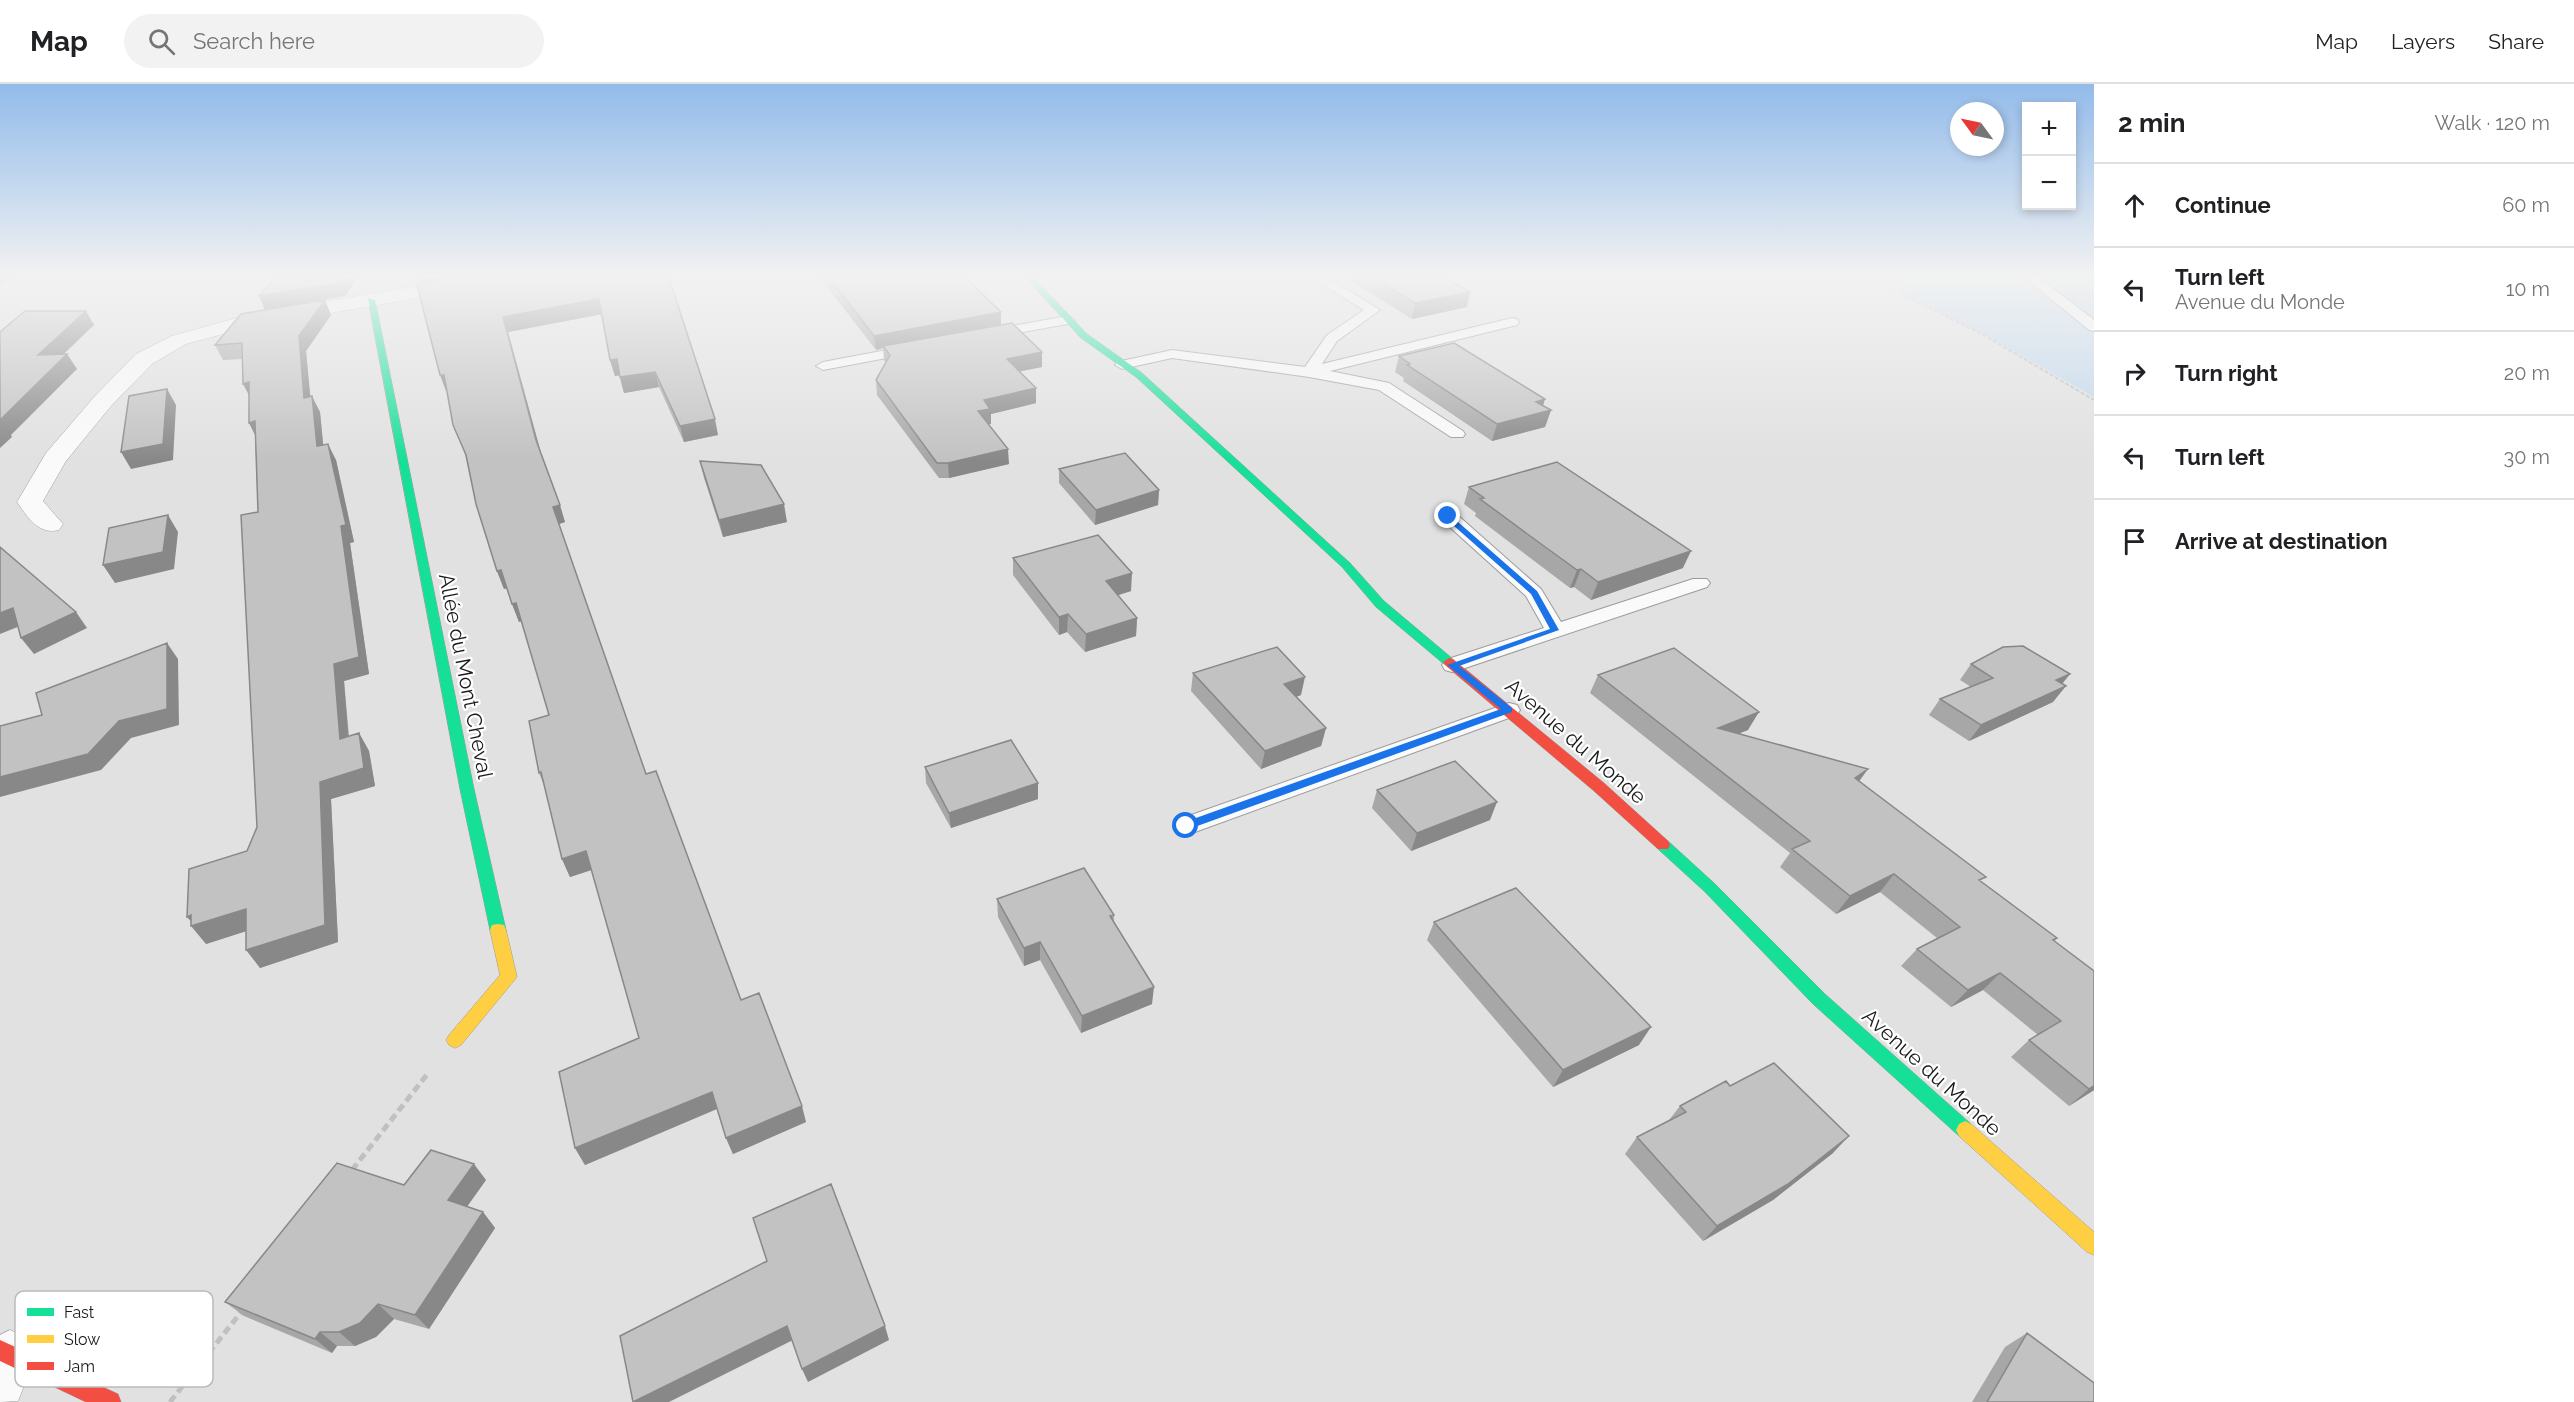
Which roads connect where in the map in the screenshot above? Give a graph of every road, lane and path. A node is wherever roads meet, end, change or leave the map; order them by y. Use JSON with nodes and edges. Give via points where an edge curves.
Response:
{"nodes":[{"id":1,"x":189,"y":337,"type":"edge"},
{"id":2,"x":378,"y":337,"type":"edge"},
{"id":3,"x":1086,"y":337,"type":"edge"},
{"id":4,"x":1334,"y":337,"type":"edge"},
{"id":5,"x":1453,"y":337,"type":"edge"},
{"id":6,"x":1986,"y":337,"type":"edge"},
{"id":7,"x":928,"y":346,"type":"edge"},
{"id":8,"x":1122,"y":365,"type":"junction"},
{"id":9,"x":823,"y":366,"type":"dead end"},
{"id":10,"x":1309,"y":372,"type":"junction"},
{"id":11,"x":2094,"y":399,"type":"edge"},
{"id":12,"x":1457,"y":434,"type":"dead end"},
{"id":13,"x":1448,"y":516,"type":"dead end"},
{"id":14,"x":50,"y":524,"type":"dead end"},
{"id":15,"x":1700,"y":583,"type":"dead end"},
{"id":16,"x":1555,"y":630,"type":"junction"},
{"id":17,"x":1452,"y":665,"type":"junction"},
{"id":18,"x":1509,"y":710,"type":"junction"},
{"id":19,"x":1186,"y":826,"type":"dead end"},
{"id":20,"x":454,"y":1040,"type":"joint"},
{"id":21,"x":348,"y":1176,"type":"edge"},
{"id":22,"x":2094,"y":1245,"type":"edge"},
{"id":23,"x":249,"y":1302,"type":"edge"},
{"id":24,"x":213,"y":1348,"type":"edge"},
{"id":25,"x":69,"y":1387,"type":"edge"},
{"id":26,"x":182,"y":1387,"type":"edge"},
{"id":27,"x":110,"y":1402,"type":"edge"},
{"id":28,"x":170,"y":1402,"type":"edge"}],
"edges":[{"from":1,"to":14,"type":"street","via":[[144,359],[55,458],[30,502]]},
{"from":2,"to":20,"type":"street","name":"Allée du Mont Cheval","via":[[467,789],[509,977]]},
{"from":3,"to":8,"type":"street","name":"Avenue du Monde"},
{"from":4,"to":10,"type":"lane"},
{"from":5,"to":10,"type":"lane"},
{"from":6,"to":11,"type":"path"},
{"from":7,"to":9,"type":"lane"},
{"from":8,"to":10,"type":"lane","via":[[1172,354]]},
{"from":8,"to":17,"type":"street","name":"Avenue du Monde","via":[[1139,375],[1346,565],[1380,603]]},
{"from":10,"to":12,"type":"lane","via":[[1384,386]]},
{"from":13,"to":16,"type":"lane","via":[[1534,593]]},
{"from":15,"to":16,"type":"lane"},
{"from":16,"to":17,"type":"lane"},
{"from":17,"to":18,"type":"street","name":"Avenue du Monde"},
{"from":18,"to":19,"type":"lane"},
{"from":18,"to":22,"type":"street","name":"Avenue du Monde","via":[[1709,887],[1819,999]]},
{"from":20,"to":21,"type":"path"},
{"from":23,"to":24,"type":"path"},
{"from":25,"to":27,"type":"street"},
{"from":26,"to":28,"type":"path"}]}
